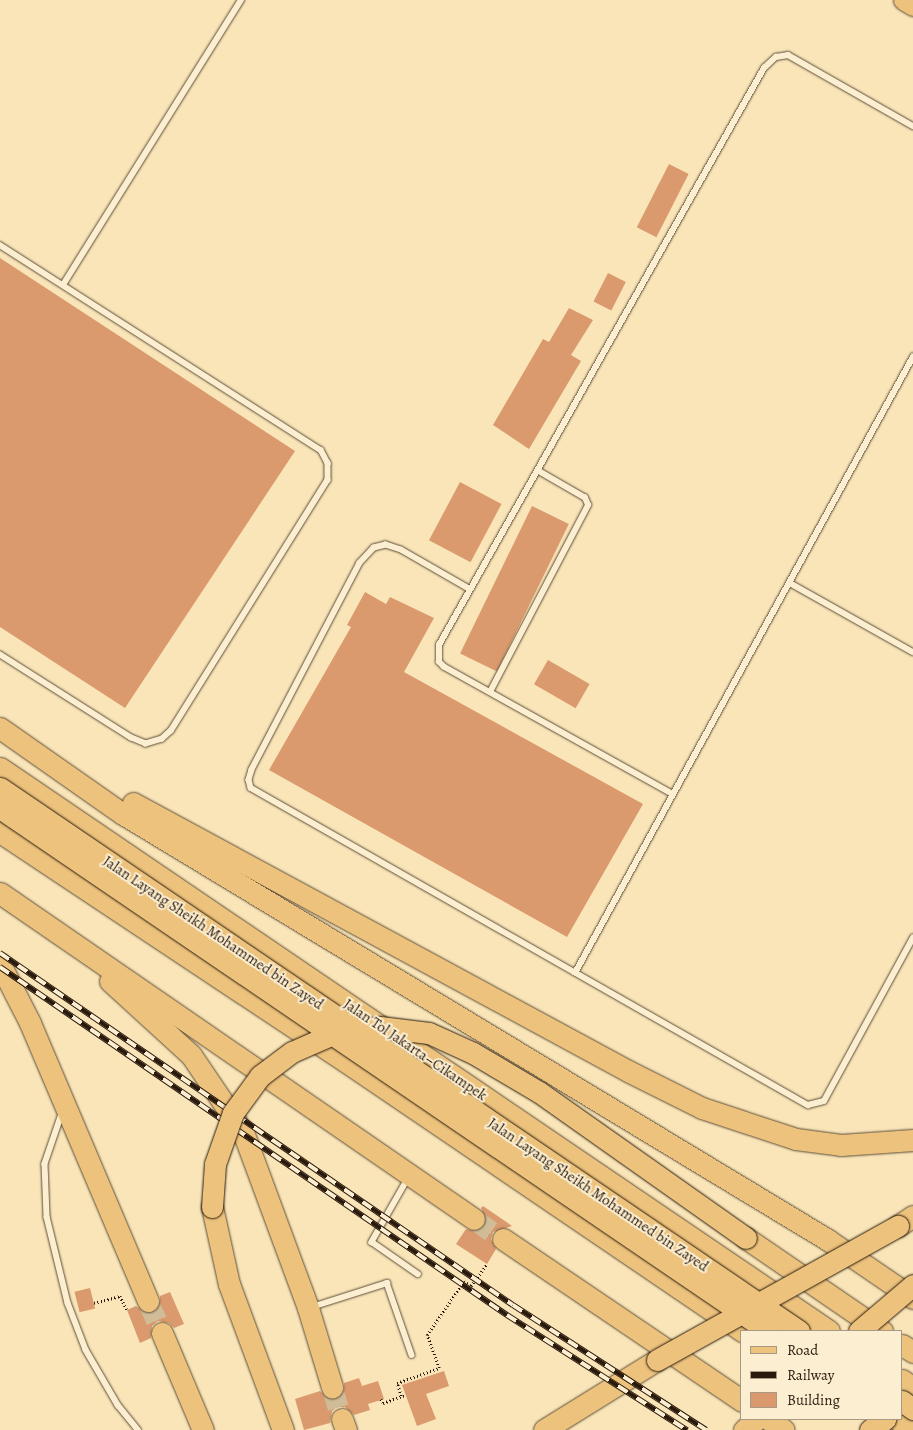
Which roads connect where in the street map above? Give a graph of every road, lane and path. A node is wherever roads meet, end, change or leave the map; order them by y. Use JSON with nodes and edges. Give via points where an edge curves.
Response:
{"nodes":[{"id":1,"x":241,"y":0,"type":"edge"},
{"id":2,"x":913,"y":126,"type":"edge"},
{"id":3,"x":0,"y":245,"type":"edge"},
{"id":4,"x":62,"y":286,"type":"junction"},
{"id":5,"x":913,"y":357,"type":"edge"},
{"id":6,"x":538,"y":471,"type":"junction"},
{"id":7,"x":790,"y":583,"type":"junction"},
{"id":8,"x":469,"y":589,"type":"junction"},
{"id":9,"x":913,"y":652,"type":"edge"},
{"id":10,"x":0,"y":655,"type":"edge"},
{"id":11,"x":490,"y":692,"type":"junction"},
{"id":12,"x":0,"y":723,"type":"edge"},
{"id":13,"x":0,"y":728,"type":"edge"},
{"id":14,"x":0,"y":768,"type":"edge"},
{"id":15,"x":0,"y":788,"type":"edge"},
{"id":16,"x":672,"y":794,"type":"junction"},
{"id":17,"x":0,"y":808,"type":"edge"},
{"id":18,"x":0,"y":832,"type":"edge"},
{"id":19,"x":0,"y":893,"type":"edge"},
{"id":20,"x":49,"y":926,"type":"junction"},
{"id":21,"x":913,"y":938,"type":"edge"},
{"id":22,"x":0,"y":964,"type":"edge"},
{"id":23,"x":574,"y":973,"type":"junction"},
{"id":24,"x":65,"y":1106,"type":"junction"},
{"id":25,"x":913,"y":1140,"type":"edge"},
{"id":26,"x":410,"y":1175,"type":"junction"},
{"id":27,"x":474,"y":1218,"type":"tunnel mouth"},
{"id":28,"x":906,"y":1221,"type":"edge"},
{"id":29,"x":503,"y":1239,"type":"tunnel mouth"},
{"id":30,"x":486,"y":1264,"type":"dead end"},
{"id":31,"x":418,"y":1274,"type":"dead end"},
{"id":32,"x":913,"y":1285,"type":"edge"},
{"id":33,"x":913,"y":1298,"type":"edge"},
{"id":34,"x":148,"y":1301,"type":"tunnel mouth"},
{"id":35,"x":94,"y":1302,"type":"dead end"},
{"id":36,"x":308,"y":1308,"type":"junction"},
{"id":37,"x":126,"y":1310,"type":"dead end"},
{"id":38,"x":742,"y":1330,"type":"edge"},
{"id":39,"x":767,"y":1330,"type":"edge"},
{"id":40,"x":798,"y":1330,"type":"edge"},
{"id":41,"x":828,"y":1330,"type":"edge"},
{"id":42,"x":860,"y":1330,"type":"edge"},
{"id":43,"x":881,"y":1330,"type":"edge"},
{"id":44,"x":162,"y":1333,"type":"tunnel mouth"},
{"id":45,"x":412,"y":1354,"type":"dead end"},
{"id":46,"x":332,"y":1387,"type":"tunnel mouth"},
{"id":47,"x":406,"y":1395,"type":"dead end"},
{"id":48,"x":401,"y":1396,"type":"junction"},
{"id":49,"x":913,"y":1397,"type":"edge"},
{"id":50,"x":381,"y":1399,"type":"dead end"},
{"id":51,"x":740,"y":1400,"type":"edge"},
{"id":52,"x":903,"y":1405,"type":"edge"},
{"id":53,"x":756,"y":1420,"type":"edge"},
{"id":54,"x":769,"y":1420,"type":"edge"},
{"id":55,"x":872,"y":1420,"type":"edge"},
{"id":56,"x":884,"y":1420,"type":"edge"},
{"id":57,"x":898,"y":1420,"type":"edge"},
{"id":58,"x":138,"y":1430,"type":"edge"},
{"id":59,"x":203,"y":1430,"type":"edge"},
{"id":60,"x":283,"y":1430,"type":"edge"},
{"id":61,"x":544,"y":1430,"type":"edge"},
{"id":62,"x":744,"y":1430,"type":"edge"},
{"id":63,"x":784,"y":1430,"type":"edge"},
{"id":64,"x":870,"y":1430,"type":"edge"},
{"id":65,"x":887,"y":1430,"type":"edge"},
{"id":66,"x":913,"y":1430,"type":"edge"}],
"edges":[{"from":1,"to":4,"type":"lane"},
{"from":2,"to":6,"type":"lane","via":[[801,61],[788,55],[776,56],[764,68]]},
{"from":3,"to":4,"type":"lane"},
{"from":4,"to":10,"type":"lane","via":[[321,450],[328,463],[328,480],[171,731],[162,739],[146,744],[132,738]]},
{"from":5,"to":7,"type":"lane"},
{"from":6,"to":8,"type":"lane"},
{"from":6,"to":11,"type":"lane","via":[[585,498],[588,505]]},
{"from":7,"to":9,"type":"lane"},
{"from":7,"to":16,"type":"lane"},
{"from":8,"to":11,"type":"lane","via":[[439,645],[439,662]]},
{"from":8,"to":23,"type":"lane","via":[[401,550],[386,545],[374,548],[360,562],[249,780],[259,795]]},
{"from":11,"to":16,"type":"lane"},
{"from":12,"to":25,"type":"highway","via":[[152,814],[702,1108],[796,1139],[841,1145]]},
{"from":13,"to":33,"type":"highway","via":[[123,814],[828,1240]]},
{"from":14,"to":41,"type":"highway","name":"Jalan Tol Jakarta–Cikampek"},
{"from":15,"to":40,"type":"highway","name":"Jalan Layang Sheikh Mohammed bin Zayed","bridge":true},
{"from":16,"to":23,"type":"lane"},
{"from":17,"to":39,"type":"highway","name":"Jalan Layang Sheikh Mohammed bin Zayed","bridge":true},
{"from":18,"to":38,"type":"highway","via":[[345,1060]]},
{"from":19,"to":20,"type":"highway"},
{"from":20,"to":26,"type":"highway"},
{"from":20,"to":36,"type":"highway","via":[[191,1055],[243,1132]]},
{"from":21,"to":23,"type":"lane","via":[[824,1102],[816,1105],[800,1103]]},
{"from":22,"to":24,"type":"highway","via":[[30,1023]]},
{"from":24,"to":34,"type":"highway"},
{"from":24,"to":58,"type":"lane","via":[[45,1164],[47,1217],[68,1303],[86,1350],[113,1398]]},
{"from":26,"to":27,"type":"highway"},
{"from":26,"to":31,"type":"lane","via":[[372,1242]]},
{"from":28,"to":61,"type":"highway","bridge":true,"via":[[657,1360]]},
{"from":29,"to":51,"type":"highway"},
{"from":30,"to":48,"type":"path","via":[[471,1286],[464,1281],[427,1335],[439,1368],[397,1383]]},
{"from":32,"to":42,"type":"highway","bridge":true},
{"from":35,"to":37,"type":"path","via":[[120,1296]]},
{"from":36,"to":45,"type":"lane","via":[[387,1283]]},
{"from":36,"to":46,"type":"highway"},
{"from":43,"to":60,"type":"highway","bridge":true,"via":[[539,1092],[473,1053],[430,1033],[380,1027],[333,1034],[292,1052],[260,1076],[233,1113],[215,1164],[212,1207],[228,1284]]},
{"from":44,"to":59,"type":"highway"},
{"from":47,"to":48,"type":"path"},
{"from":48,"to":50,"type":"path","via":[[382,1403]]},
{"from":49,"to":52,"type":"highway","bridge":true},
{"from":53,"to":62,"type":"highway"},
{"from":54,"to":63,"type":"highway"},
{"from":55,"to":65,"type":"highway"},
{"from":56,"to":64,"type":"highway","bridge":true},
{"from":57,"to":66,"type":"highway"}]}
